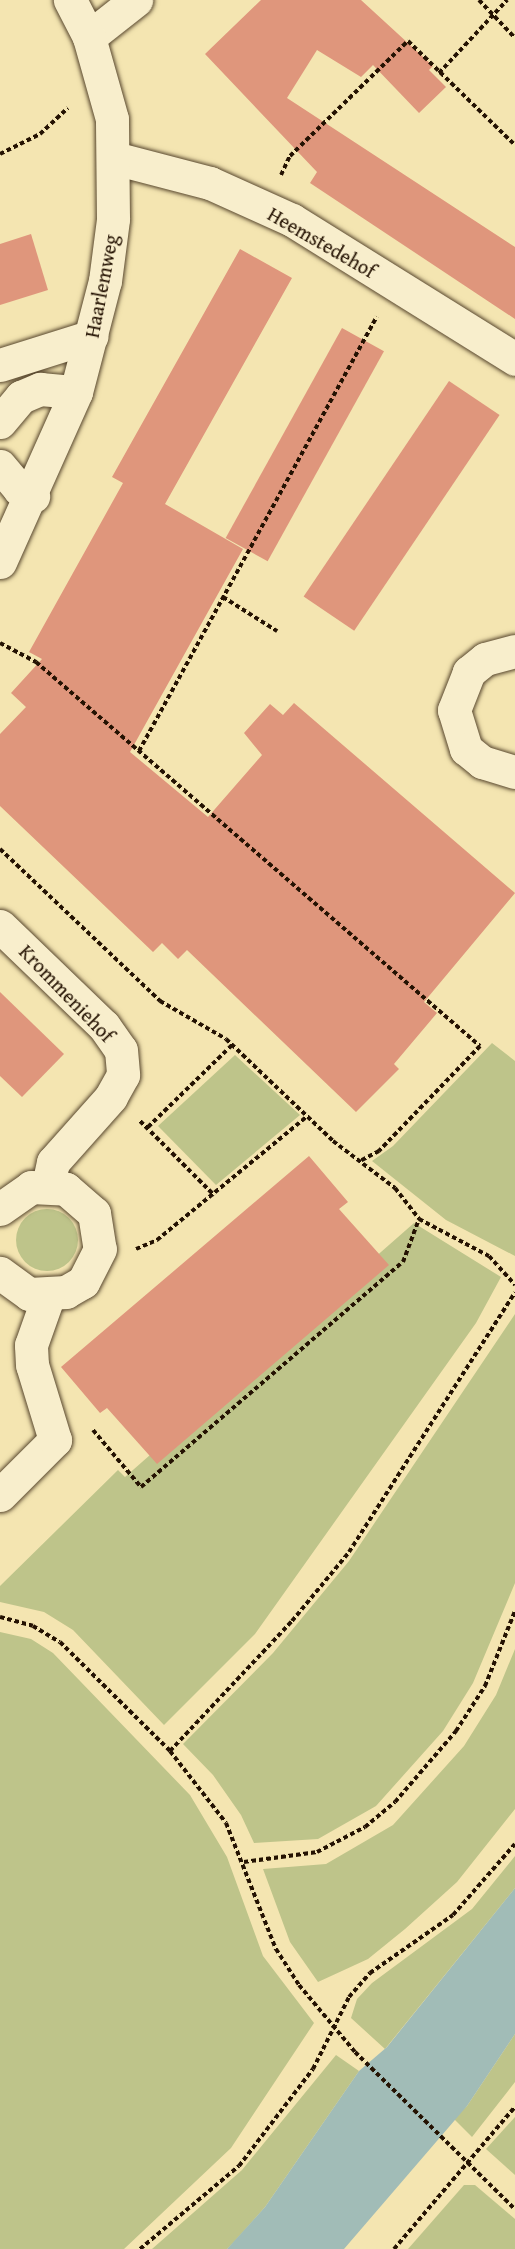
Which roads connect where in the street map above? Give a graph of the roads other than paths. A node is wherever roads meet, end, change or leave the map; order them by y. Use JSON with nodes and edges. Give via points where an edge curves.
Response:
{"nodes":[{"id":1,"x":70,"y":0,"type":"edge"},
{"id":2,"x":136,"y":0,"type":"edge"},
{"id":3,"x":89,"y":37,"type":"junction"},
{"id":4,"x":114,"y":158,"type":"junction"},
{"id":5,"x":92,"y":336,"type":"junction"},
{"id":6,"x":515,"y":359,"type":"edge"},
{"id":7,"x":0,"y":365,"type":"edge"},
{"id":8,"x":76,"y":392,"type":"junction"},
{"id":9,"x":0,"y":422,"type":"edge"},
{"id":10,"x":0,"y":466,"type":"edge"},
{"id":11,"x":33,"y":496,"type":"junction"},
{"id":12,"x":0,"y":562,"type":"edge"},
{"id":13,"x":511,"y":646,"type":"edge"},
{"id":14,"x":515,"y":772,"type":"edge"},
{"id":15,"x":0,"y":926,"type":"edge"},
{"id":16,"x":48,"y":1185,"type":"junction"},
{"id":17,"x":0,"y":1209,"type":"edge"},
{"id":18,"x":0,"y":1273,"type":"edge"},
{"id":19,"x":48,"y":1297,"type":"junction"},
{"id":20,"x":0,"y":1495,"type":"edge"}],
"edges":[{"from":1,"to":3,"type":"street","name":"Haarlemweg"},
{"from":2,"to":3,"type":"street"},
{"from":3,"to":4,"type":"street","name":"Haarlemweg","via":[[112,119]]},
{"from":4,"to":5,"type":"street","name":"Haarlemweg","via":[[114,219]]},
{"from":4,"to":6,"type":"street","name":"Heemstedehof","via":[[210,183],[264,208]]},
{"from":5,"to":7,"type":"street"},
{"from":5,"to":8,"type":"street","name":"Haarlemweg"},
{"from":8,"to":9,"type":"street","via":[[40,389],[21,397]]},
{"from":8,"to":11,"type":"street","name":"Haarlemweg"},
{"from":10,"to":11,"type":"street","via":[[19,489]]},
{"from":11,"to":12,"type":"street","name":"Haarlemweg"},
{"from":13,"to":14,"type":"street","via":[[469,672],[454,710],[466,749],[482,762]]},
{"from":15,"to":16,"type":"street","name":"Krommeniehof","via":[[104,1026],[121,1050],[123,1075],[111,1097],[53,1162]]},
{"from":16,"to":17,"type":"street","via":[[15,1194]]},
{"from":16,"to":19,"type":"street","via":[[66,1189],[94,1213],[100,1249],[83,1282]]},
{"from":18,"to":19,"type":"street","via":[[16,1288]]},
{"from":19,"to":20,"type":"street","via":[[31,1345],[32,1365],[55,1440]]}]}
